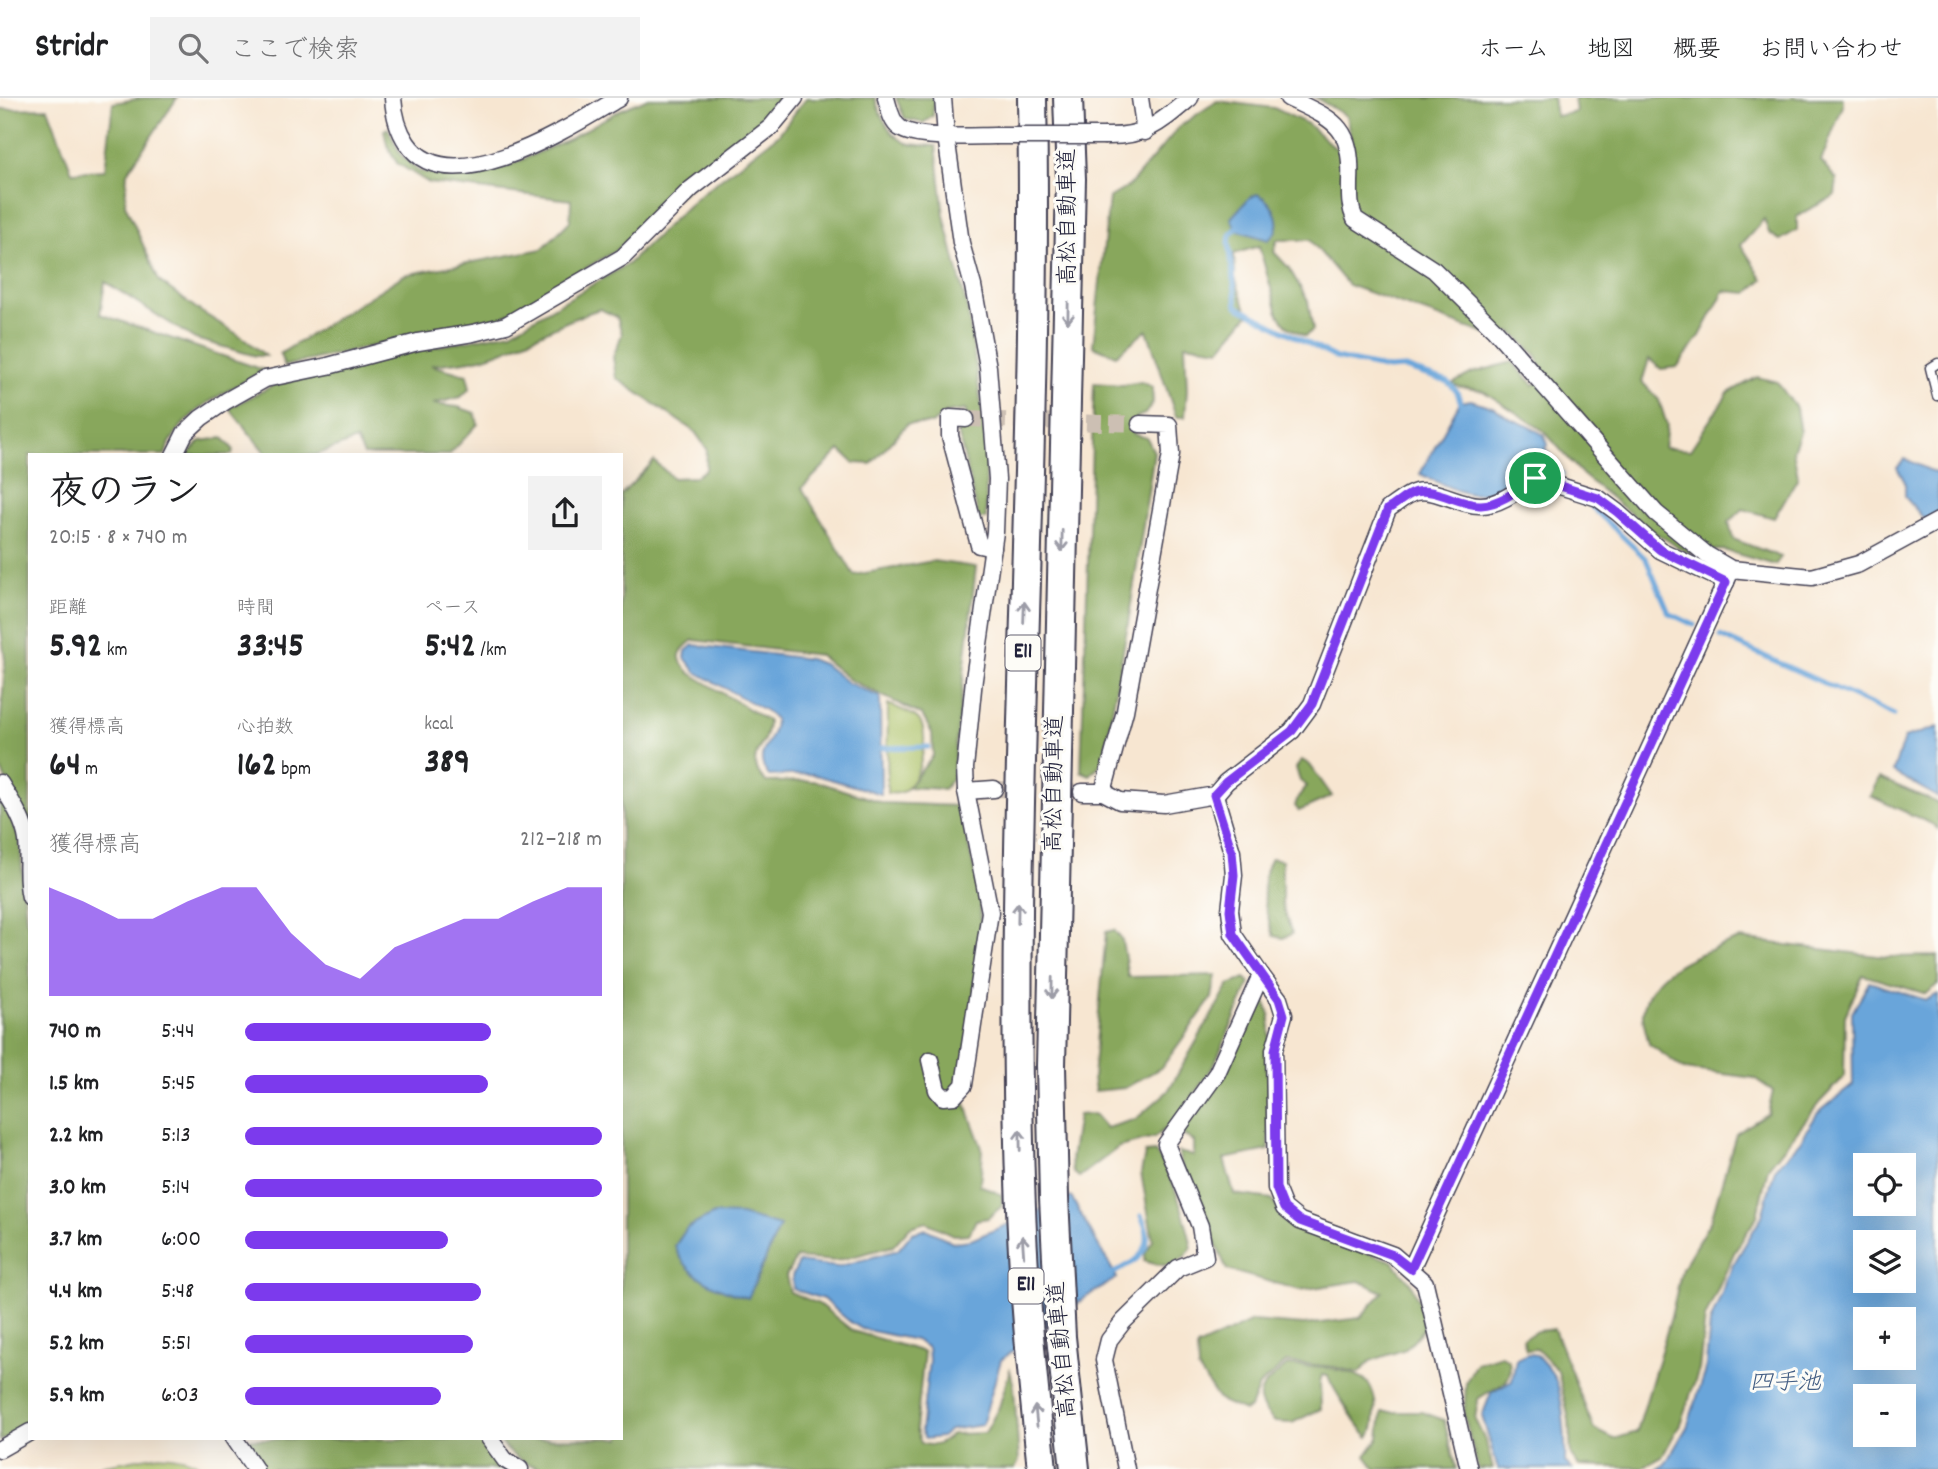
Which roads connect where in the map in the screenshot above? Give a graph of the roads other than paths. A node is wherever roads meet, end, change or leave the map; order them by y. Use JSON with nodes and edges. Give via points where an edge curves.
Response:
{"nodes":[{"id":1,"x":393,"y":98,"type":"edge"},
{"id":2,"x":619,"y":98,"type":"edge"},
{"id":3,"x":795,"y":98,"type":"edge"},
{"id":4,"x":886,"y":98,"type":"edge"},
{"id":5,"x":943,"y":98,"type":"edge"},
{"id":6,"x":1015,"y":98,"type":"edge"},
{"id":7,"x":1032,"y":98,"type":"edge"},
{"id":8,"x":1068,"y":98,"type":"edge"},
{"id":9,"x":1078,"y":98,"type":"edge"},
{"id":10,"x":1140,"y":98,"type":"edge"},
{"id":11,"x":1190,"y":98,"type":"edge"},
{"id":12,"x":1288,"y":98,"type":"edge"},
{"id":13,"x":1145,"y":132,"type":"junction"},
{"id":14,"x":946,"y":136,"type":"junction"},
{"id":15,"x":1072,"y":179,"type":"junction"},
{"id":16,"x":1938,"y":363,"type":"edge"},
{"id":17,"x":1937,"y":396,"type":"edge"},
{"id":18,"x":966,"y":419,"type":"dead end"},
{"id":19,"x":1031,"y":419,"type":"junction"},
{"id":20,"x":1140,"y":424,"type":"tunnel mouth"},
{"id":21,"x":175,"y":453,"type":"edge"},
{"id":22,"x":1938,"y":521,"type":"edge"},
{"id":23,"x":993,"y":548,"type":"junction"},
{"id":24,"x":1729,"y":575,"type":"junction"},
{"id":25,"x":0,"y":783,"type":"edge"},
{"id":26,"x":995,"y":789,"type":"tunnel mouth"},
{"id":27,"x":967,"y":791,"type":"junction"},
{"id":28,"x":1082,"y":792,"type":"tunnel mouth"},
{"id":29,"x":1103,"y":792,"type":"junction"},
{"id":30,"x":1214,"y":795,"type":"junction"},
{"id":31,"x":28,"y":890,"type":"edge"},
{"id":32,"x":1261,"y":975,"type":"junction"},
{"id":33,"x":930,"y":1060,"type":"dead end"},
{"id":34,"x":1411,"y":1269,"type":"junction"},
{"id":35,"x":28,"y":1433,"type":"edge"},
{"id":36,"x":235,"y":1440,"type":"edge"},
{"id":37,"x":490,"y":1440,"type":"edge"},
{"id":38,"x":0,"y":1449,"type":"edge"},
{"id":39,"x":254,"y":1469,"type":"edge"},
{"id":40,"x":520,"y":1469,"type":"edge"},
{"id":41,"x":1042,"y":1469,"type":"edge"},
{"id":42,"x":1075,"y":1469,"type":"edge"},
{"id":43,"x":1126,"y":1469,"type":"edge"},
{"id":44,"x":1469,"y":1469,"type":"edge"}],
"edges":[{"from":1,"to":2,"type":"street","via":[[403,137],[414,153],[445,167],[470,167],[509,153],[554,135]]},
{"from":3,"to":21,"type":"street","via":[[771,127],[691,189],[623,257],[506,325],[265,379],[201,418],[185,433]]},
{"from":4,"to":14,"type":"street","via":[[900,128]]},
{"from":5,"to":14,"type":"street"},
{"from":6,"to":19,"type":"highway"},
{"from":7,"to":19,"type":"highway","name":"高松自動車道","number":"E11"},
{"from":8,"to":15,"type":"highway","name":"高松自動車道","number":"E11"},
{"from":9,"to":15,"type":"highway"},
{"from":10,"to":13,"type":"street"},
{"from":11,"to":13,"type":"street"},
{"from":12,"to":24,"type":"street","via":[[1336,122],[1342,132],[1351,163],[1349,207],[1355,219],[1434,270],[1494,329],[1656,513]]},
{"from":13,"to":14,"type":"street","bridge":true,"via":[[1124,136]]},
{"from":14,"to":23,"type":"street","via":[[961,243],[988,367],[997,478]]},
{"from":15,"to":42,"type":"highway","name":"高松自動車道","number":"E11","one_way":true,"via":[[1052,1011],[1054,1198],[1061,1337]]},
{"from":16,"to":17,"type":"lane","via":[[1930,369]]},
{"from":18,"to":23,"type":"street","via":[[950,418],[950,436],[979,545]]},
{"from":41,"to":19,"type":"highway","name":"高松自動車道","number":"E11","one_way":true,"via":[[1021,1209],[1017,969]]},
{"from":20,"to":29,"type":"street","via":[[1169,425],[1171,454],[1125,711]]},
{"from":22,"to":24,"type":"street","via":[[1858,564],[1812,577]]},
{"from":23,"to":27,"type":"street","via":[[974,679]]},
{"from":24,"to":30,"type":"street","via":[[1660,550],[1598,498],[1535,478],[1505,498],[1483,505],[1416,492],[1388,509],[1312,704],[1292,731]]},
{"from":24,"to":34,"type":"street"},
{"from":25,"to":31,"type":"street","via":[[27,840]]},
{"from":26,"to":27,"type":"street"},
{"from":27,"to":33,"type":"street","via":[[990,912],[964,1085],[954,1096],[943,1097],[937,1090]]},
{"from":28,"to":29,"type":"street"},
{"from":29,"to":30,"type":"street","via":[[1120,801],[1164,804]]},
{"from":30,"to":32,"type":"street","via":[[1232,852],[1233,934]]},
{"from":32,"to":34,"type":"street","via":[[1279,999],[1284,1015],[1275,1050],[1276,1188],[1284,1208],[1300,1221],[1393,1255]]},
{"from":32,"to":43,"type":"street","via":[[1217,1073],[1166,1144],[1200,1226],[1205,1258],[1178,1268],[1124,1322],[1106,1350],[1104,1360]]},
{"from":34,"to":44,"type":"street","via":[[1425,1283],[1432,1304]]},
{"from":35,"to":38,"type":"street"},
{"from":36,"to":39,"type":"street"},
{"from":37,"to":40,"type":"street","via":[[505,1460]]}]}
